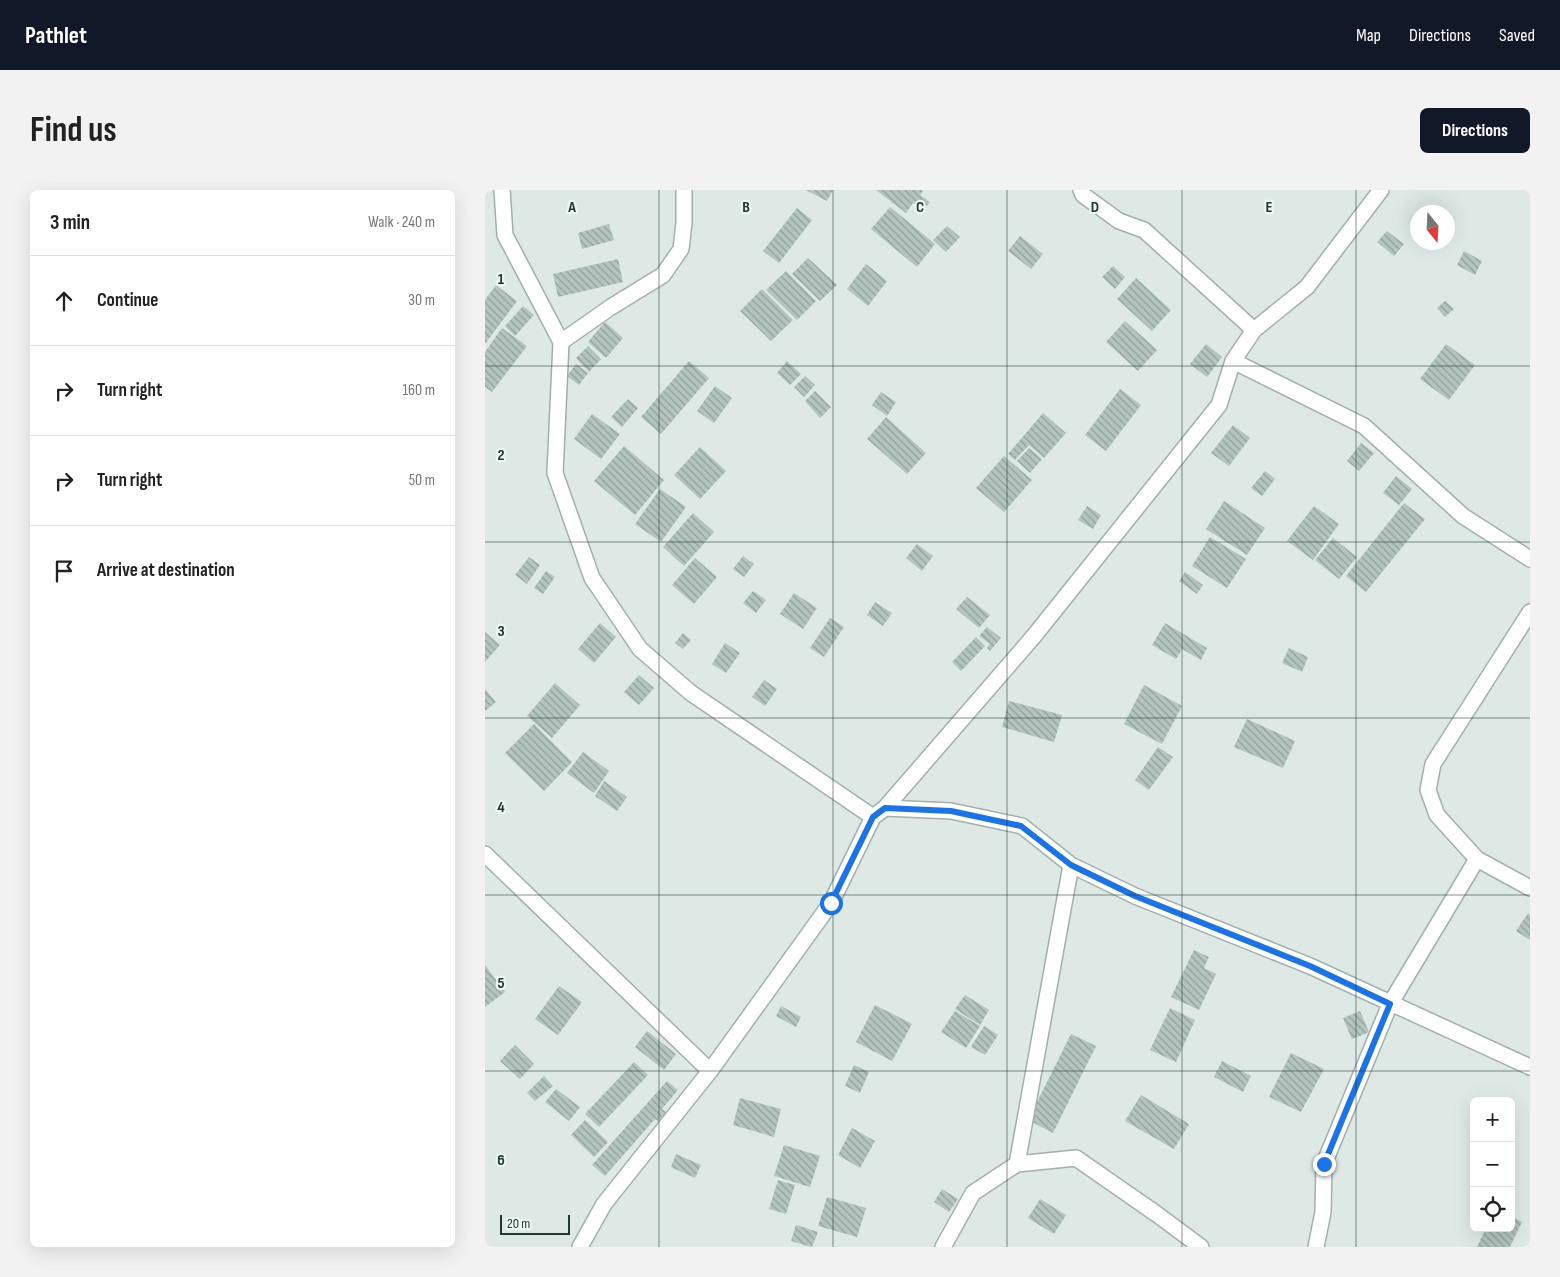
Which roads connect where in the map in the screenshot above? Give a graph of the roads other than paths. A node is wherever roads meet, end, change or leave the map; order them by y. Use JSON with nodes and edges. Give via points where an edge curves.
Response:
{"nodes":[{"id":1,"x":501,"y":190,"type":"edge"},
{"id":2,"x":684,"y":190,"type":"edge"},
{"id":3,"x":1081,"y":190,"type":"edge"},
{"id":4,"x":1381,"y":190,"type":"edge"},
{"id":5,"x":1254,"y":330,"type":"junction"},
{"id":6,"x":561,"y":342,"type":"junction"},
{"id":7,"x":1233,"y":361,"type":"junction"},
{"id":8,"x":1530,"y":559,"type":"edge"},
{"id":9,"x":1530,"y":612,"type":"edge"},
{"id":10,"x":879,"y":812,"type":"junction"},
{"id":11,"x":485,"y":854,"type":"edge"},
{"id":12,"x":1477,"y":859,"type":"junction"},
{"id":13,"x":1071,"y":865,"type":"junction"},
{"id":14,"x":1530,"y":888,"type":"edge"},
{"id":15,"x":1390,"y":1004,"type":"junction"},
{"id":16,"x":1530,"y":1067,"type":"edge"},
{"id":17,"x":711,"y":1071,"type":"junction"},
{"id":18,"x":1017,"y":1164,"type":"junction"},
{"id":19,"x":580,"y":1247,"type":"edge"},
{"id":20,"x":943,"y":1247,"type":"edge"},
{"id":21,"x":1201,"y":1247,"type":"edge"},
{"id":22,"x":1315,"y":1247,"type":"edge"}],
"edges":[{"from":1,"to":6,"type":"street","via":[[505,235]]},
{"from":2,"to":6,"type":"street","via":[[681,249],[663,275]]},
{"from":3,"to":5,"type":"street","via":[[1083,195],[1119,221],[1144,230]]},
{"from":4,"to":5,"type":"street","via":[[1307,287]]},
{"from":5,"to":7,"type":"street"},
{"from":6,"to":10,"type":"street","via":[[555,473],[592,578],[641,649],[691,693]]},
{"from":7,"to":8,"type":"street","via":[[1364,426],[1463,516]]},
{"from":7,"to":10,"type":"street","via":[[1219,405],[1034,636]]},
{"from":9,"to":12,"type":"street","via":[[1433,764],[1428,790],[1437,815]]},
{"from":10,"to":13,"type":"street","via":[[951,811],[1021,826]]},
{"from":10,"to":17,"type":"street","via":[[831,903]]},
{"from":11,"to":17,"type":"street"},
{"from":12,"to":14,"type":"street"},
{"from":12,"to":15,"type":"street"},
{"from":13,"to":15,"type":"street","via":[[1135,896],[1310,966]]},
{"from":13,"to":18,"type":"street"},
{"from":15,"to":16,"type":"street"},
{"from":15,"to":22,"type":"street","via":[[1324,1164],[1323,1212]]},
{"from":17,"to":19,"type":"street","via":[[604,1204]]},
{"from":18,"to":20,"type":"street","via":[[973,1193]]},
{"from":18,"to":21,"type":"street","via":[[1076,1158]]}]}
